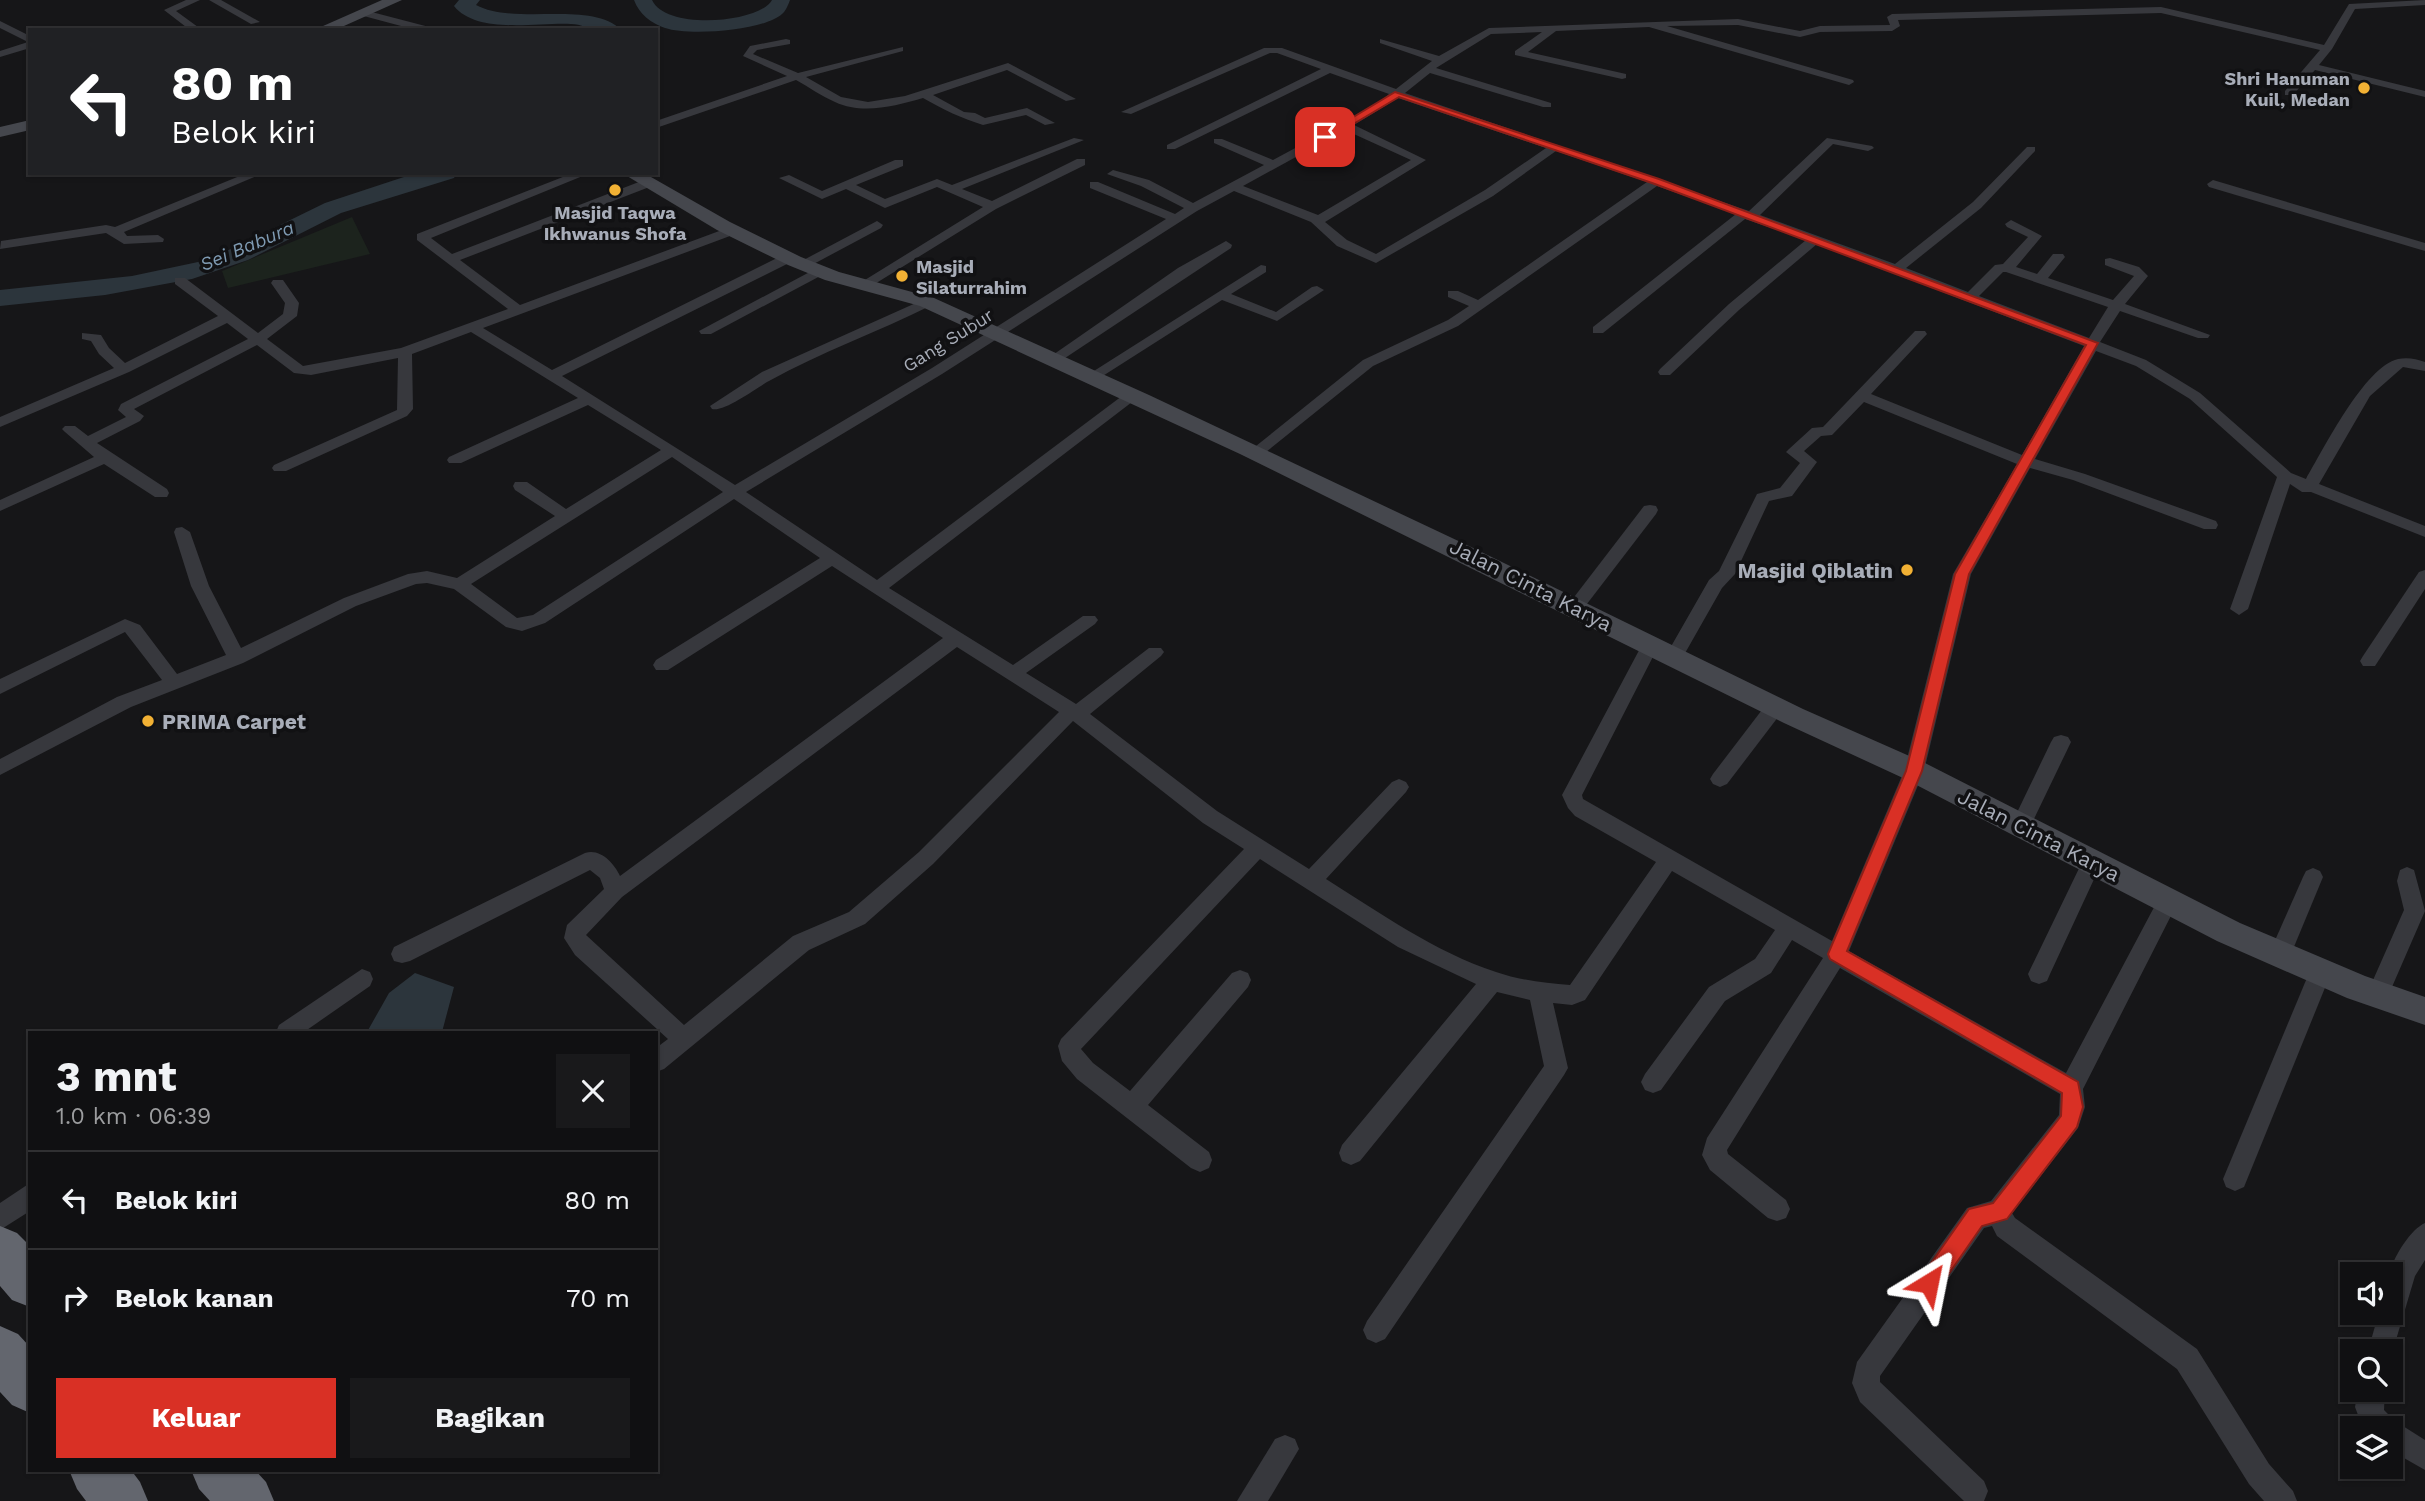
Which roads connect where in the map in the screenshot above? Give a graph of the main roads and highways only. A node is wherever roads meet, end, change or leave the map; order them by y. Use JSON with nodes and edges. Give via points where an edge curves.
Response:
{"nodes":[{"id":1,"x":0,"y":1250,"type":"edge"},
{"id":2,"x":28,"y":1280,"type":"edge"},
{"id":3,"x":98,"y":1472,"type":"edge"},
{"id":4,"x":121,"y":1501,"type":"edge"}],
"edges":[{"from":1,"to":2,"type":"highway"},
{"from":3,"to":4,"type":"highway"}]}
